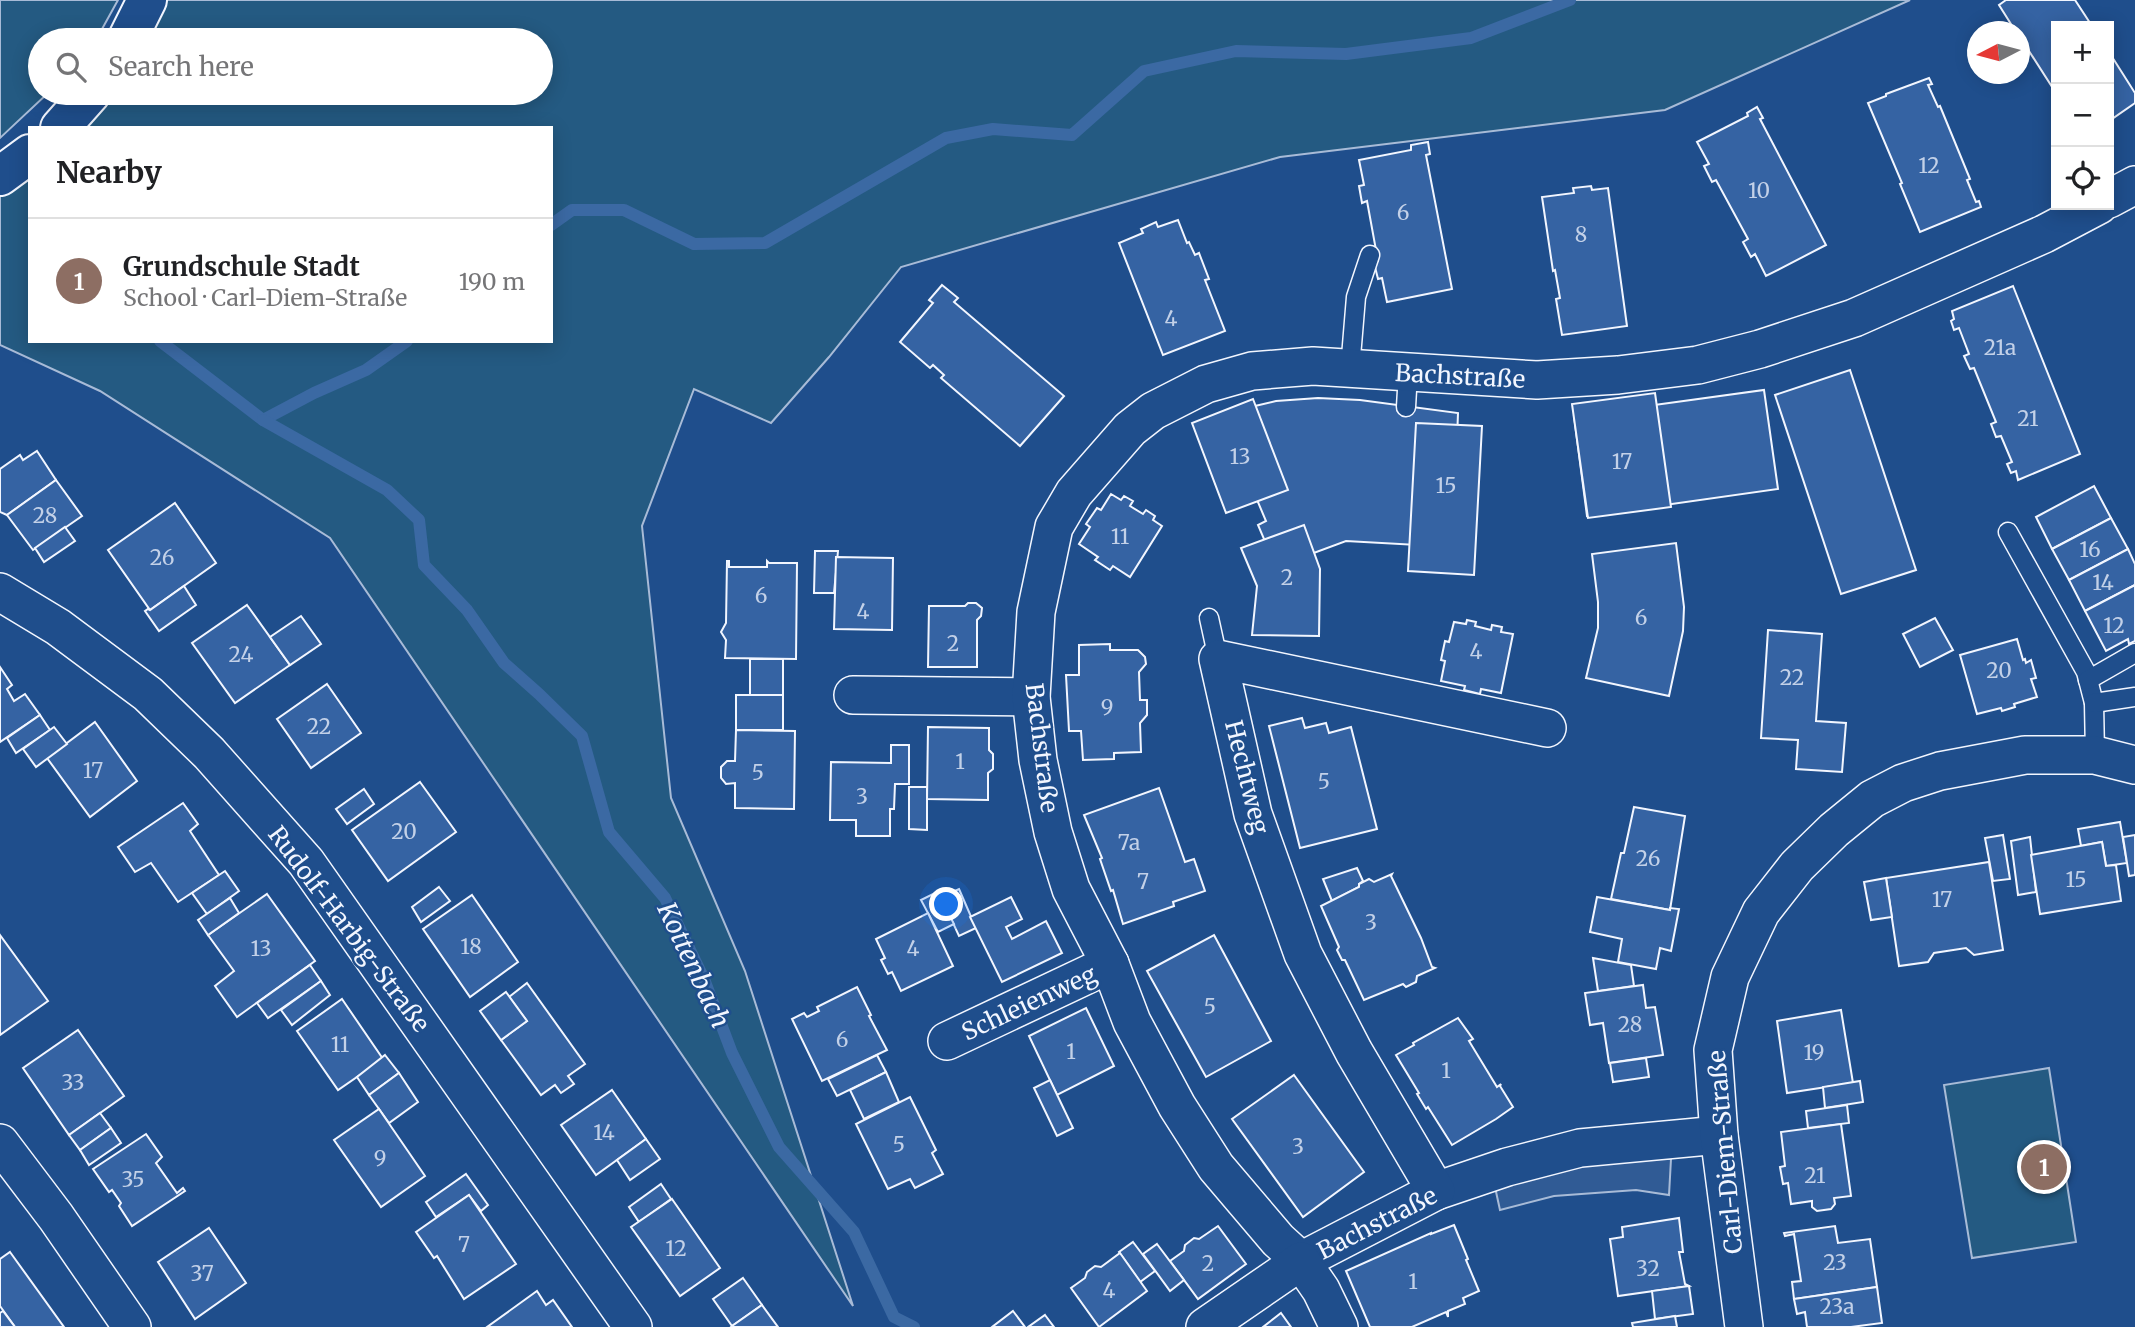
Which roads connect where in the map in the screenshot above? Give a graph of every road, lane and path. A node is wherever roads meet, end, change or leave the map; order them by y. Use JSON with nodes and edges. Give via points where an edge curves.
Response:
{"nodes":[{"id":1,"x":147,"y":0,"type":"edge"},
{"id":2,"x":133,"y":28,"type":"edge"},
{"id":3,"x":80,"y":105,"type":"edge"},
{"id":4,"x":62,"y":126,"type":"edge"},
{"id":5,"x":28,"y":156,"type":"edge"},
{"id":6,"x":0,"y":176,"type":"edge"},
{"id":7,"x":2135,"y":185,"type":"edge"},
{"id":8,"x":2114,"y":196,"type":"edge"},
{"id":9,"x":2090,"y":210,"type":"edge"},
{"id":10,"x":1370,"y":255,"type":"dead end"},
{"id":11,"x":1350,"y":369,"type":"junction"},
{"id":12,"x":2008,"y":532,"type":"dead end"},
{"id":13,"x":0,"y":592,"type":"edge"},
{"id":14,"x":1209,"y":618,"type":"dead end"},
{"id":15,"x":2135,"y":653,"type":"edge"},
{"id":16,"x":1219,"y":659,"type":"junction"},
{"id":17,"x":2088,"y":680,"type":"junction"},
{"id":18,"x":853,"y":695,"type":"dead end"},
{"id":19,"x":1031,"y":697,"type":"junction"},
{"id":20,"x":2135,"y":698,"type":"edge"},
{"id":21,"x":2094,"y":703,"type":"junction"},
{"id":22,"x":1547,"y":728,"type":"dead end"},
{"id":23,"x":2095,"y":755,"type":"junction"},
{"id":24,"x":2135,"y":765,"type":"edge"},
{"id":25,"x":1110,"y":964,"type":"junction"},
{"id":26,"x":947,"y":1041,"type":"dead end"},
{"id":27,"x":1719,"y":1135,"type":"junction"},
{"id":28,"x":0,"y":1143,"type":"edge"},
{"id":29,"x":1436,"y":1191,"type":"junction"},
{"id":30,"x":1301,"y":1261,"type":"junction"},
{"id":31,"x":132,"y":1327,"type":"edge"},
{"id":32,"x":633,"y":1327,"type":"edge"},
{"id":33,"x":1205,"y":1327,"type":"edge"},
{"id":34,"x":1339,"y":1327,"type":"edge"},
{"id":35,"x":1744,"y":1327,"type":"edge"}],
"edges":[{"from":1,"to":2,"type":"main road"},
{"from":3,"to":4,"type":"main road"},
{"from":5,"to":6,"type":"main road"},
{"from":7,"to":8,"type":"street"},
{"from":9,"to":11,"type":"street","name":"Bachstraße","via":[[1854,318],[1710,362],[1618,375],[1407,390]]},
{"from":10,"to":11,"type":"lane","via":[[1356,297]]},
{"from":11,"to":19,"type":"street","name":"Bachstraße","via":[[1313,366],[1252,371],[1206,384],[1153,411],[1130,429],[1074,493],[1054,527],[1035,612]]},
{"from":12,"to":17,"type":"lane"},
{"from":13,"to":32,"type":"street","name":"Rudolf-Harbig-Straße","via":[[148,694],[209,753],[306,862]]},
{"from":14,"to":16,"type":"lane"},
{"from":15,"to":17,"type":"lane"},
{"from":16,"to":22,"type":"street"},
{"from":16,"to":29,"type":"street","name":"Hechtweg","via":[[1253,814],[1303,954]]},
{"from":17,"to":21,"type":"lane"},
{"from":18,"to":19,"type":"street"},
{"from":19,"to":25,"type":"street","name":"Bachstraße","via":[[1053,832],[1071,889]]},
{"from":20,"to":21,"type":"lane"},
{"from":21,"to":23,"type":"lane"},
{"from":23,"to":24,"type":"street","name":"Carl-Diem-Straße"},
{"from":23,"to":27,"type":"street","name":"Carl-Diem-Straße","via":[[2025,755],[1903,783],[1872,799],[1797,866],[1761,912],[1730,977],[1713,1050]]},
{"from":25,"to":26,"type":"street","name":"Schleienweg"},
{"from":25,"to":30,"type":"street","name":"Bachstraße","via":[[1132,1022],[1216,1167]]},
{"from":27,"to":29,"type":"street","name":"Bachstraße","via":[[1580,1148]]},
{"from":27,"to":35,"type":"street","name":"Carl-Diem-Straße"},
{"from":28,"to":31,"type":"street"},
{"from":29,"to":30,"type":"street","name":"Bachstraße"},
{"from":30,"to":33,"type":"street"},
{"from":30,"to":34,"type":"street"}]}
